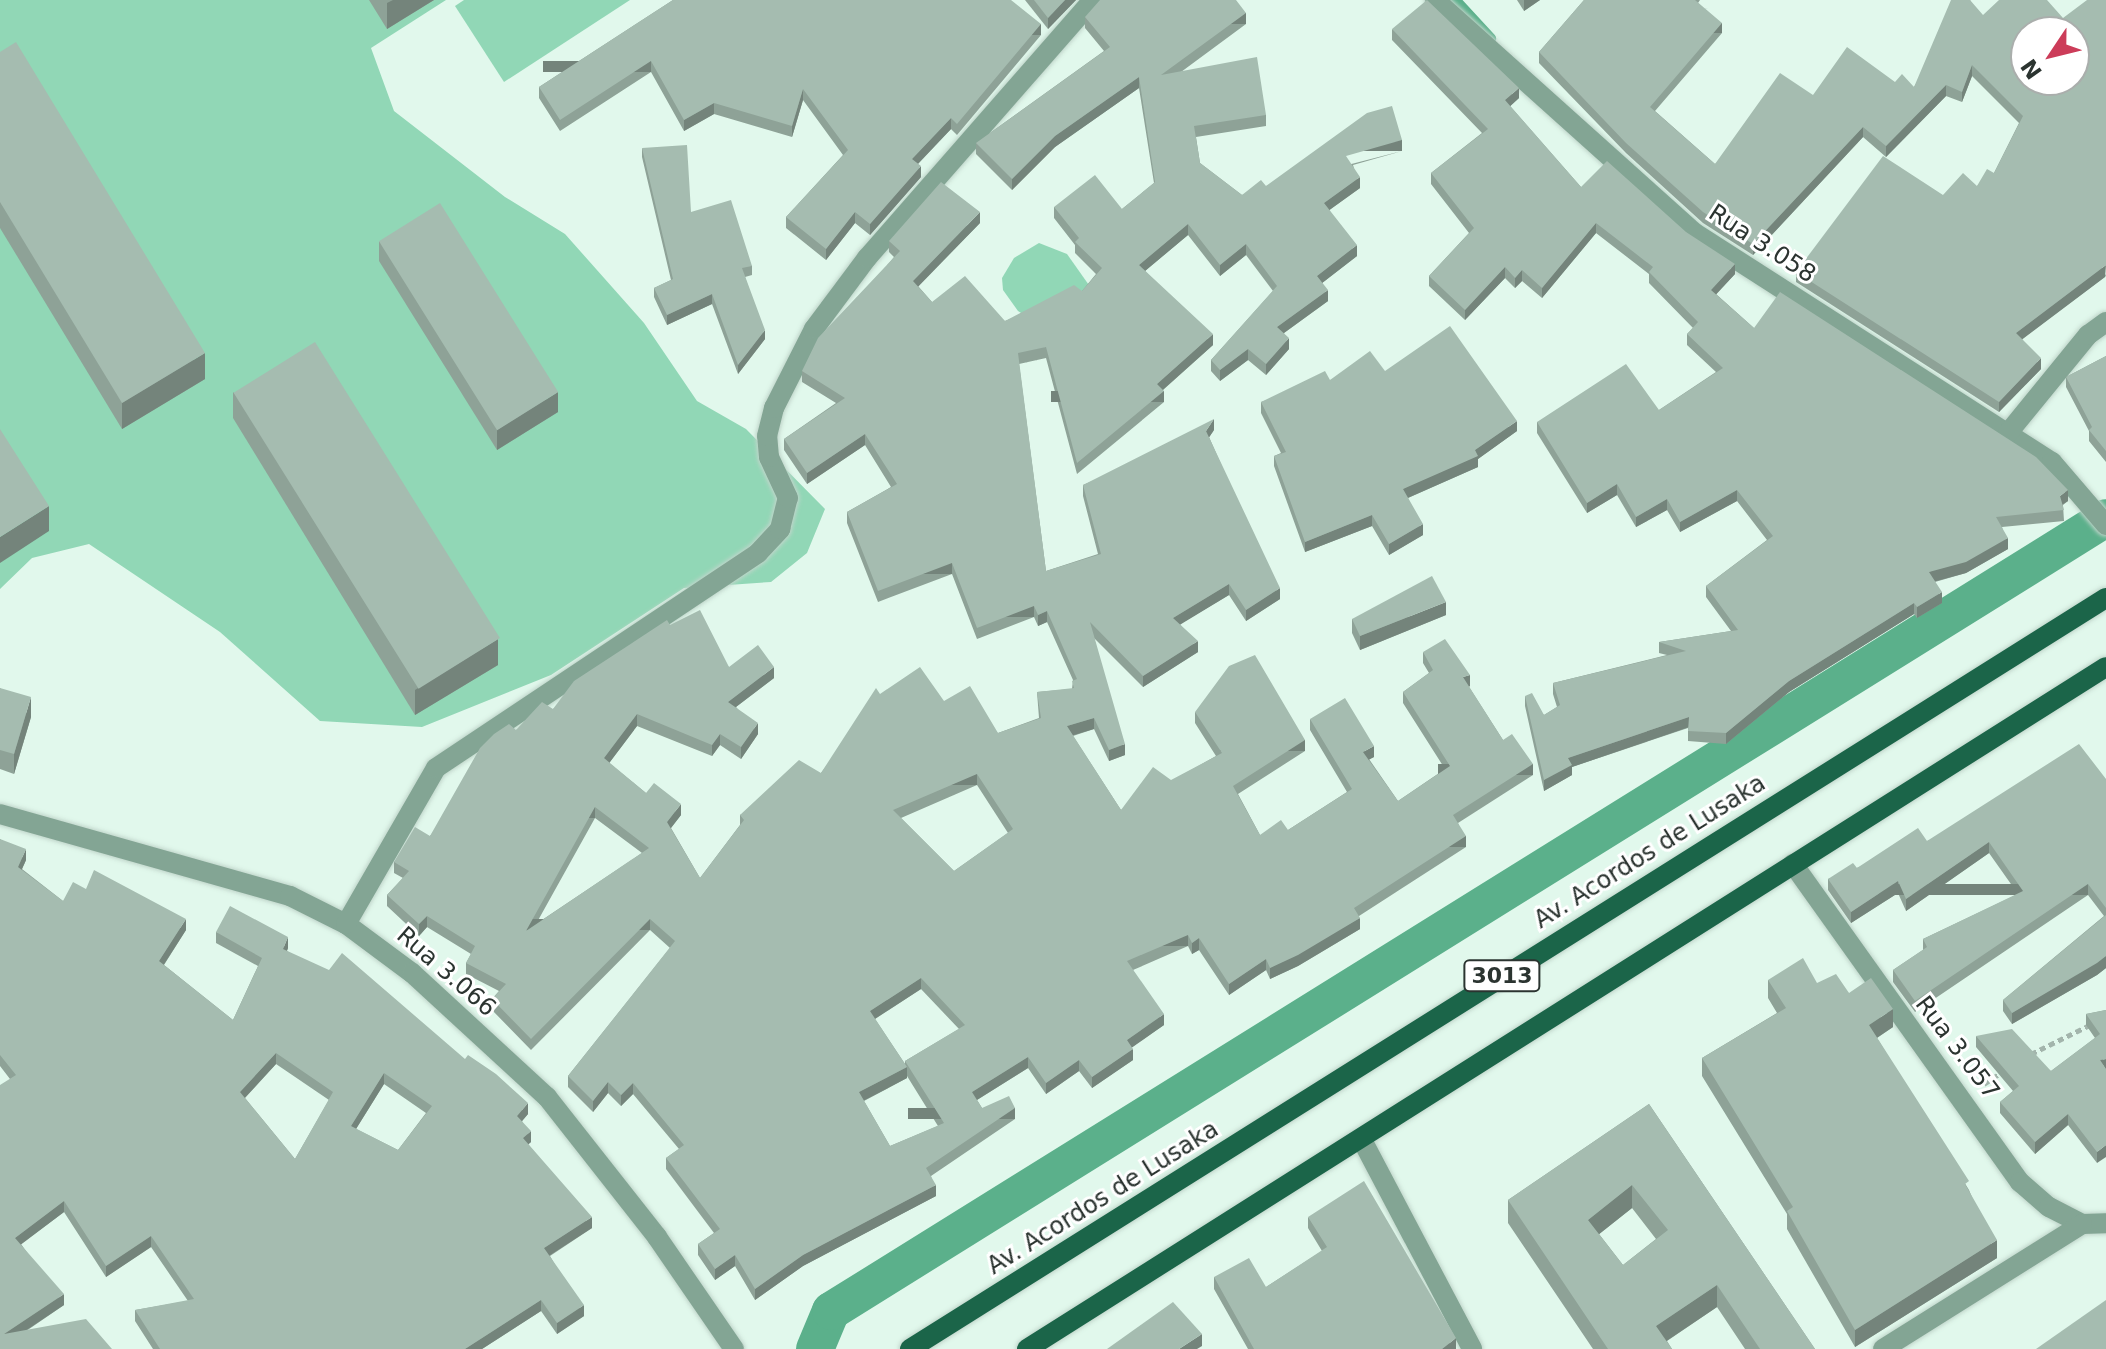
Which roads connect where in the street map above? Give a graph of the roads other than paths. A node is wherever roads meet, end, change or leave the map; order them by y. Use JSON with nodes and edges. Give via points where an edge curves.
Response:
{"nodes":[{"id":1,"x":1093,"y":0,"type":"edge"},
{"id":2,"x":1435,"y":0,"type":"edge"},
{"id":3,"x":2106,"y":322,"type":"edge"},
{"id":4,"x":2008,"y":433,"type":"junction"},
{"id":5,"x":2106,"y":525,"type":"edge"},
{"id":6,"x":2100,"y":602,"type":"edge"},
{"id":7,"x":2106,"y":667,"type":"edge"},
{"id":8,"x":0,"y":814,"type":"edge"},
{"id":9,"x":1793,"y":864,"type":"junction"},
{"id":10,"x":346,"y":924,"type":"junction"},
{"id":11,"x":1362,"y":1140,"type":"junction"},
{"id":12,"x":2106,"y":1223,"type":"edge"},
{"id":13,"x":2082,"y":1224,"type":"junction"},
{"id":14,"x":734,"y":1349,"type":"edge"},
{"id":15,"x":910,"y":1349,"type":"edge"},
{"id":16,"x":1027,"y":1349,"type":"edge"},
{"id":17,"x":1472,"y":1349,"type":"edge"},
{"id":18,"x":1883,"y":1349,"type":"edge"}],
"edges":[{"from":1,"to":10,"type":"street","via":[[867,258],[814,329],[774,408],[767,436],[769,457],[788,498],[780,529],[758,553],[436,768]]},
{"from":2,"to":4,"type":"street","name":"Rua 3.058","via":[[1695,233]]},
{"from":3,"to":4,"type":"street","via":[[2088,335]]},
{"from":4,"to":5,"type":"street","name":"Rua 3.058","via":[[2052,462]]},
{"from":6,"to":15,"type":"main road","name":"Av. Acordos de Lusaka","number":"3013"},
{"from":7,"to":9,"type":"main road","number":"3013"},
{"from":8,"to":10,"type":"street","name":"Rua 3.066","via":[[290,896]]},
{"from":9,"to":11,"type":"main road","number":"3013"},
{"from":9,"to":13,"type":"street","name":"Rua 3.057","via":[[2020,1182],[2049,1207]]},
{"from":10,"to":14,"type":"street","name":"Rua 3.066","via":[[412,973],[547,1097],[657,1237]]},
{"from":11,"to":16,"type":"main road","number":"3013"},
{"from":11,"to":17,"type":"street"},
{"from":12,"to":13,"type":"street"},
{"from":13,"to":18,"type":"street"}]}
